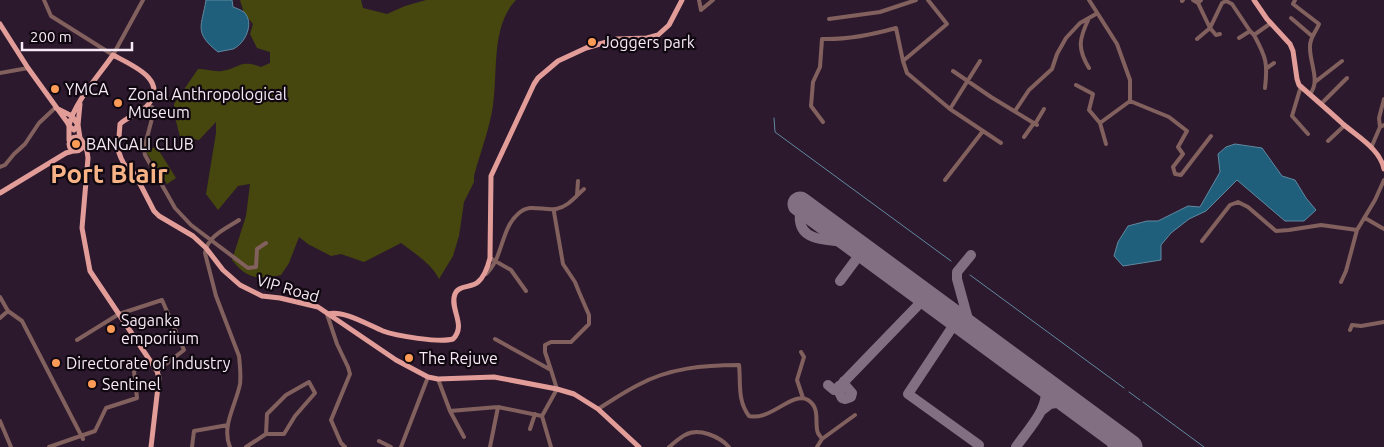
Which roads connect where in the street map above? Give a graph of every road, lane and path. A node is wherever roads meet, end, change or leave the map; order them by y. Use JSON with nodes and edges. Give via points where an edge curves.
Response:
{"nodes":[{"id":1,"x":44,"y":0,"type":"edge"},
{"id":2,"x":142,"y":0,"type":"edge"},
{"id":3,"x":682,"y":0,"type":"edge"},
{"id":4,"x":699,"y":0,"type":"edge"},
{"id":5,"x":713,"y":0,"type":"edge"},
{"id":6,"x":916,"y":0,"type":"edge"},
{"id":7,"x":928,"y":0,"type":"edge"},
{"id":8,"x":1089,"y":0,"type":"edge"},
{"id":9,"x":1254,"y":0,"type":"edge"},
{"id":10,"x":1294,"y":0,"type":"edge"},
{"id":11,"x":1197,"y":1,"type":"edge"},
{"id":12,"x":1096,"y":14,"type":"junction"},
{"id":13,"x":1089,"y":18,"type":"junction"},
{"id":14,"x":1291,"y":18,"type":"dead end"},
{"id":15,"x":829,"y":19,"type":"dead end"},
{"id":16,"x":1271,"y":23,"type":"junction"},
{"id":17,"x":0,"y":24,"type":"edge"},
{"id":18,"x":1210,"y":28,"type":"junction"},
{"id":19,"x":1250,"y":31,"type":"junction"},
{"id":20,"x":1220,"y":34,"type":"dead end"},
{"id":21,"x":1254,"y":35,"type":"junction"},
{"id":22,"x":1312,"y":36,"type":"junction"},
{"id":23,"x":1239,"y":38,"type":"dead end"},
{"id":24,"x":1197,"y":39,"type":"dead end"},
{"id":25,"x":113,"y":55,"type":"junction"},
{"id":26,"x":1342,"y":60,"type":"dead end"},
{"id":27,"x":904,"y":61,"type":"junction"},
{"id":28,"x":980,"y":61,"type":"dead end"},
{"id":29,"x":1274,"y":63,"type":"dead end"},
{"id":30,"x":28,"y":68,"type":"junction"},
{"id":31,"x":1089,"y":68,"type":"dead end"},
{"id":32,"x":1267,"y":68,"type":"junction"},
{"id":33,"x":953,"y":70,"type":"dead end"},
{"id":34,"x":0,"y":73,"type":"edge"},
{"id":35,"x":1347,"y":78,"type":"dead end"},
{"id":36,"x":968,"y":80,"type":"junction"},
{"id":37,"x":1315,"y":82,"type":"junction"},
{"id":38,"x":1076,"y":85,"type":"dead end"},
{"id":39,"x":1301,"y":86,"type":"junction"},
{"id":40,"x":1264,"y":88,"type":"dead end"},
{"id":41,"x":1310,"y":94,"type":"junction"},
{"id":42,"x":1384,"y":99,"type":"edge"},
{"id":43,"x":80,"y":101,"type":"junction"},
{"id":44,"x":1130,"y":101,"type":"junction"},
{"id":45,"x":1321,"y":104,"type":"junction"},
{"id":46,"x":145,"y":107,"type":"junction"},
{"id":47,"x":55,"y":108,"type":"junction"},
{"id":48,"x":950,"y":109,"type":"junction"},
{"id":49,"x":1044,"y":109,"type":"dead end"},
{"id":50,"x":1016,"y":111,"type":"junction"},
{"id":51,"x":72,"y":116,"type":"junction"},
{"id":52,"x":823,"y":122,"type":"dead end"},
{"id":53,"x":1100,"y":123,"type":"junction"},
{"id":54,"x":1035,"y":124,"type":"junction"},
{"id":55,"x":78,"y":125,"type":"junction"},
{"id":56,"x":1345,"y":125,"type":"junction"},
{"id":57,"x":68,"y":126,"type":"junction"},
{"id":58,"x":1382,"y":126,"type":"edge"},
{"id":59,"x":983,"y":131,"type":"junction"},
{"id":60,"x":1308,"y":134,"type":"dead end"},
{"id":61,"x":1211,"y":136,"type":"dead end"},
{"id":62,"x":1024,"y":137,"type":"dead end"},
{"id":63,"x":81,"y":140,"type":"junction"},
{"id":64,"x":69,"y":141,"type":"junction"},
{"id":65,"x":1328,"y":141,"type":"dead end"},
{"id":66,"x":1000,"y":143,"type":"dead end"},
{"id":67,"x":1106,"y":144,"type":"dead end"},
{"id":68,"x":1371,"y":148,"type":"junction"},
{"id":69,"x":74,"y":151,"type":"junction"},
{"id":70,"x":60,"y":156,"type":"junction"},
{"id":71,"x":0,"y":167,"type":"edge"},
{"id":72,"x":86,"y":167,"type":"junction"},
{"id":73,"x":1384,"y":170,"type":"edge"},
{"id":74,"x":946,"y":180,"type":"dead end"},
{"id":75,"x":1384,"y":180,"type":"edge"},
{"id":76,"x":578,"y":181,"type":"dead end"},
{"id":77,"x":584,"y":189,"type":"dead end"},
{"id":78,"x":0,"y":193,"type":"edge"},
{"id":79,"x":577,"y":195,"type":"junction"},
{"id":80,"x":555,"y":209,"type":"junction"},
{"id":81,"x":1365,"y":218,"type":"junction"},
{"id":82,"x":239,"y":220,"type":"dead end"},
{"id":83,"x":1384,"y":229,"type":"edge"},
{"id":84,"x":1357,"y":230,"type":"junction"},
{"id":85,"x":211,"y":239,"type":"junction"},
{"id":86,"x":1202,"y":240,"type":"dead end"},
{"id":87,"x":266,"y":243,"type":"dead end"},
{"id":88,"x":206,"y":248,"type":"junction"},
{"id":89,"x":490,"y":258,"type":"junction"},
{"id":90,"x":497,"y":261,"type":"junction"},
{"id":91,"x":482,"y":278,"type":"junction"},
{"id":92,"x":1341,"y":282,"type":"dead end"},
{"id":93,"x":526,"y":291,"type":"dead end"},
{"id":94,"x":0,"y":297,"type":"edge"},
{"id":95,"x":8,"y":311,"type":"junction"},
{"id":96,"x":119,"y":314,"type":"junction"},
{"id":97,"x":327,"y":314,"type":"junction"},
{"id":98,"x":0,"y":318,"type":"edge"},
{"id":99,"x":1384,"y":322,"type":"edge"},
{"id":100,"x":1350,"y":330,"type":"dead end"},
{"id":101,"x":495,"y":339,"type":"dead end"},
{"id":102,"x":77,"y":340,"type":"dead end"},
{"id":103,"x":801,"y":352,"type":"dead end"},
{"id":104,"x":149,"y":359,"type":"junction"},
{"id":105,"x":552,"y":370,"type":"junction"},
{"id":106,"x":157,"y":371,"type":"junction"},
{"id":107,"x":428,"y":377,"type":"junction"},
{"id":108,"x":438,"y":379,"type":"junction"},
{"id":109,"x":556,"y":389,"type":"junction"},
{"id":110,"x":803,"y":398,"type":"junction"},
{"id":111,"x":498,"y":407,"type":"junction"},
{"id":112,"x":598,"y":409,"type":"junction"},
{"id":113,"x":450,"y":411,"type":"junction"},
{"id":114,"x":535,"y":414,"type":"junction"},
{"id":115,"x":855,"y":415,"type":"dead end"},
{"id":116,"x":542,"y":416,"type":"junction"},
{"id":117,"x":0,"y":421,"type":"edge"},
{"id":118,"x":228,"y":425,"type":"junction"},
{"id":119,"x":530,"y":429,"type":"dead end"},
{"id":120,"x":266,"y":434,"type":"junction"},
{"id":121,"x":82,"y":437,"type":"junction"},
{"id":122,"x":464,"y":437,"type":"dead end"},
{"id":123,"x":822,"y":439,"type":"junction"},
{"id":124,"x":379,"y":441,"type":"dead end"},
{"id":125,"x":11,"y":447,"type":"edge"},
{"id":126,"x":49,"y":447,"type":"edge"},
{"id":127,"x":151,"y":447,"type":"edge"},
{"id":128,"x":192,"y":447,"type":"edge"},
{"id":129,"x":230,"y":447,"type":"edge"},
{"id":130,"x":246,"y":447,"type":"edge"},
{"id":131,"x":345,"y":447,"type":"edge"},
{"id":132,"x":391,"y":447,"type":"edge"},
{"id":133,"x":401,"y":447,"type":"edge"},
{"id":134,"x":490,"y":447,"type":"edge"},
{"id":135,"x":550,"y":447,"type":"edge"},
{"id":136,"x":639,"y":447,"type":"edge"},
{"id":137,"x":669,"y":447,"type":"edge"},
{"id":138,"x":729,"y":447,"type":"edge"},
{"id":139,"x":817,"y":447,"type":"edge"}],
"edges":[{"from":1,"to":25,"type":"street","via":[[51,16]]},
{"from":2,"to":25,"type":"street"},
{"from":3,"to":89,"type":"main road","via":[[669,25],[658,35],[617,39],[586,48],[558,61],[538,78],[492,176]]},
{"from":4,"to":5,"type":"street","via":[[701,10]]},
{"from":6,"to":15,"type":"street","via":[[880,12]]},
{"from":7,"to":27,"type":"street","via":[[946,24]]},
{"from":8,"to":12,"type":"street"},
{"from":9,"to":16,"type":"main road"},
{"from":10,"to":22,"type":"street","via":[[1293,4],[1320,24]]},
{"from":11,"to":18,"type":"street"},
{"from":12,"to":13,"type":"street"},
{"from":12,"to":44,"type":"street","via":[[1117,44],[1130,80]]},
{"from":13,"to":31,"type":"street","via":[[1080,46]]},
{"from":13,"to":50,"type":"street","via":[[1066,38],[1052,69],[1029,90]]},
{"from":14,"to":22,"type":"street"},
{"from":16,"to":21,"type":"street"},
{"from":16,"to":39,"type":"main road","via":[[1290,44]]},
{"from":17,"to":30,"type":"main road"},
{"from":18,"to":19,"type":"street","via":[[1226,1],[1232,4]]},
{"from":18,"to":20,"type":"street","via":[[1216,35]]},
{"from":18,"to":24,"type":"street"},
{"from":19,"to":21,"type":"street"},
{"from":19,"to":23,"type":"street"},
{"from":21,"to":32,"type":"street","via":[[1264,53]]},
{"from":22,"to":37,"type":"street","via":[[1310,46]]},
{"from":25,"to":43,"type":"main road"},
{"from":25,"to":46,"type":"main road","via":[[146,73],[151,80],[154,90]]},
{"from":26,"to":37,"type":"street"},
{"from":27,"to":48,"type":"street","via":[[907,73]]},
{"from":27,"to":52,"type":"street","via":[[896,28],[841,40],[822,38],[811,106]]},
{"from":28,"to":36,"type":"street"},
{"from":29,"to":32,"type":"street"},
{"from":30,"to":34,"type":"street"},
{"from":30,"to":47,"type":"main road"},
{"from":32,"to":40,"type":"street"},
{"from":33,"to":36,"type":"street"},
{"from":35,"to":45,"type":"street"},
{"from":36,"to":48,"type":"street"},
{"from":36,"to":50,"type":"street"},
{"from":37,"to":41,"type":"street"},
{"from":38,"to":53,"type":"street","via":[[1093,94],[1089,110]]},
{"from":39,"to":41,"type":"main road"},
{"from":39,"to":60,"type":"street","via":[[1292,116]]},
{"from":41,"to":45,"type":"main road"},
{"from":42,"to":58,"type":"street","via":[[1379,118]]},
{"from":43,"to":51,"type":"main road"},
{"from":43,"to":55,"type":"main road"},
{"from":44,"to":53,"type":"street"},
{"from":44,"to":61,"type":"street","via":[[1169,117],[1187,130],[1178,147],[1184,154],[1173,167],[1175,174],[1181,175]]},
{"from":45,"to":56,"type":"main road"},
{"from":46,"to":85,"type":"street","via":[[152,107],[154,111],[144,149],[146,155],[175,208]]},
{"from":46,"to":88,"type":"main road","name":"VIP Road","via":[[120,124],[118,150],[121,158],[135,174],[154,211]]},
{"from":47,"to":51,"type":"main road"},
{"from":47,"to":57,"type":"main road"},
{"from":47,"to":71,"type":"street","via":[[39,123],[25,144]]},
{"from":48,"to":59,"type":"street"},
{"from":49,"to":54,"type":"street"},
{"from":50,"to":54,"type":"street"},
{"from":51,"to":55,"type":"main road"},
{"from":51,"to":57,"type":"main road"},
{"from":53,"to":67,"type":"street"},
{"from":54,"to":62,"type":"street"},
{"from":55,"to":57,"type":"main road","via":[[74,130]]},
{"from":55,"to":63,"type":"main road"},
{"from":56,"to":65,"type":"street"},
{"from":56,"to":68,"type":"main road"},
{"from":57,"to":64,"type":"main road"},
{"from":58,"to":68,"type":"street"},
{"from":59,"to":66,"type":"street"},
{"from":59,"to":74,"type":"street"},
{"from":63,"to":64,"type":"main road","via":[[73,137]]},
{"from":63,"to":69,"type":"main road","via":[[81,148]]},
{"from":63,"to":72,"type":"main road","via":[[87,151]]},
{"from":64,"to":69,"type":"main road"},
{"from":64,"to":70,"type":"main road"},
{"from":68,"to":73,"type":"main road","via":[[1383,163]]},
{"from":69,"to":70,"type":"main road"},
{"from":69,"to":72,"type":"main road","via":[[84,160]]},
{"from":70,"to":78,"type":"main road"},
{"from":72,"to":96,"type":"main road","via":[[82,228],[90,271]]},
{"from":75,"to":81,"type":"street"},
{"from":76,"to":79,"type":"street"},
{"from":77,"to":79,"type":"street"},
{"from":79,"to":80,"type":"street","via":[[566,206]]},
{"from":80,"to":90,"type":"street","via":[[530,207],[520,211],[505,234]]},
{"from":80,"to":105,"type":"street","via":[[563,264],[575,282],[589,315],[588,324],[571,342],[545,345]]},
{"from":81,"to":83,"type":"street"},
{"from":81,"to":84,"type":"street"},
{"from":82,"to":85,"type":"street"},
{"from":84,"to":86,"type":"street","via":[[1321,224],[1276,231],[1238,202],[1230,205]]},
{"from":84,"to":92,"type":"street"},
{"from":85,"to":87,"type":"street","via":[[248,268],[256,267],[257,249]]},
{"from":85,"to":88,"type":"street"},
{"from":88,"to":97,"type":"main road","name":"VIP Road","via":[[223,270],[250,291],[318,307]]},
{"from":88,"to":118,"type":"street","via":[[210,278],[240,362],[240,384]]},
{"from":89,"to":90,"type":"street"},
{"from":89,"to":91,"type":"main road"},
{"from":90,"to":91,"type":"street"},
{"from":90,"to":93,"type":"street","via":[[511,270]]},
{"from":91,"to":97,"type":"main road","via":[[455,293],[458,329],[450,340],[394,334],[339,313]]},
{"from":94,"to":95,"type":"street"},
{"from":95,"to":98,"type":"street"},
{"from":95,"to":121,"type":"street","via":[[22,321]]},
{"from":96,"to":102,"type":"street"},
{"from":96,"to":104,"type":"main road"},
{"from":96,"to":106,"type":"street","via":[[162,300],[184,350]]},
{"from":97,"to":107,"type":"main road","name":"VIP Road","via":[[396,360]]},
{"from":97,"to":131,"type":"street","via":[[350,374],[331,420]]},
{"from":99,"to":100,"type":"street","via":[[1352,325]]},
{"from":101,"to":105,"type":"street"},
{"from":103,"to":110,"type":"street","via":[[804,358],[796,380]]},
{"from":104,"to":106,"type":"main road"},
{"from":104,"to":121,"type":"street","via":[[134,370],[137,398],[106,408],[94,431]]},
{"from":105,"to":109,"type":"street"},
{"from":106,"to":127,"type":"main road","via":[[159,378]]},
{"from":107,"to":108,"type":"main road","name":"VIP Road"},
{"from":107,"to":133,"type":"street"},
{"from":108,"to":109,"type":"main road","name":"VIP Road","via":[[494,378]]},
{"from":108,"to":113,"type":"street"},
{"from":109,"to":112,"type":"main road","name":"VIP Road","via":[[574,394]]},
{"from":109,"to":116,"type":"street"},
{"from":110,"to":112,"type":"street","via":[[765,416],[749,416],[743,408],[739,365],[710,365],[657,377]]},
{"from":110,"to":123,"type":"street","via":[[810,401],[815,410],[817,432]]},
{"from":111,"to":113,"type":"street"},
{"from":111,"to":114,"type":"street"},
{"from":111,"to":134,"type":"street"},
{"from":112,"to":136,"type":"main road","name":"VIP Road"},
{"from":113,"to":122,"type":"street"},
{"from":114,"to":116,"type":"street"},
{"from":114,"to":119,"type":"street"},
{"from":115,"to":123,"type":"street"},
{"from":116,"to":135,"type":"street"},
{"from":117,"to":125,"type":"street"},
{"from":118,"to":128,"type":"street","via":[[194,431]]},
{"from":118,"to":129,"type":"street"},
{"from":120,"to":120,"type":"street","via":[[284,434],[315,392],[309,382],[286,395],[268,414]]},
{"from":120,"to":130,"type":"street"},
{"from":121,"to":126,"type":"street"},
{"from":123,"to":139,"type":"street"},
{"from":124,"to":132,"type":"street"},
{"from":137,"to":138,"type":"street","via":[[692,432],[722,439]]}]}
